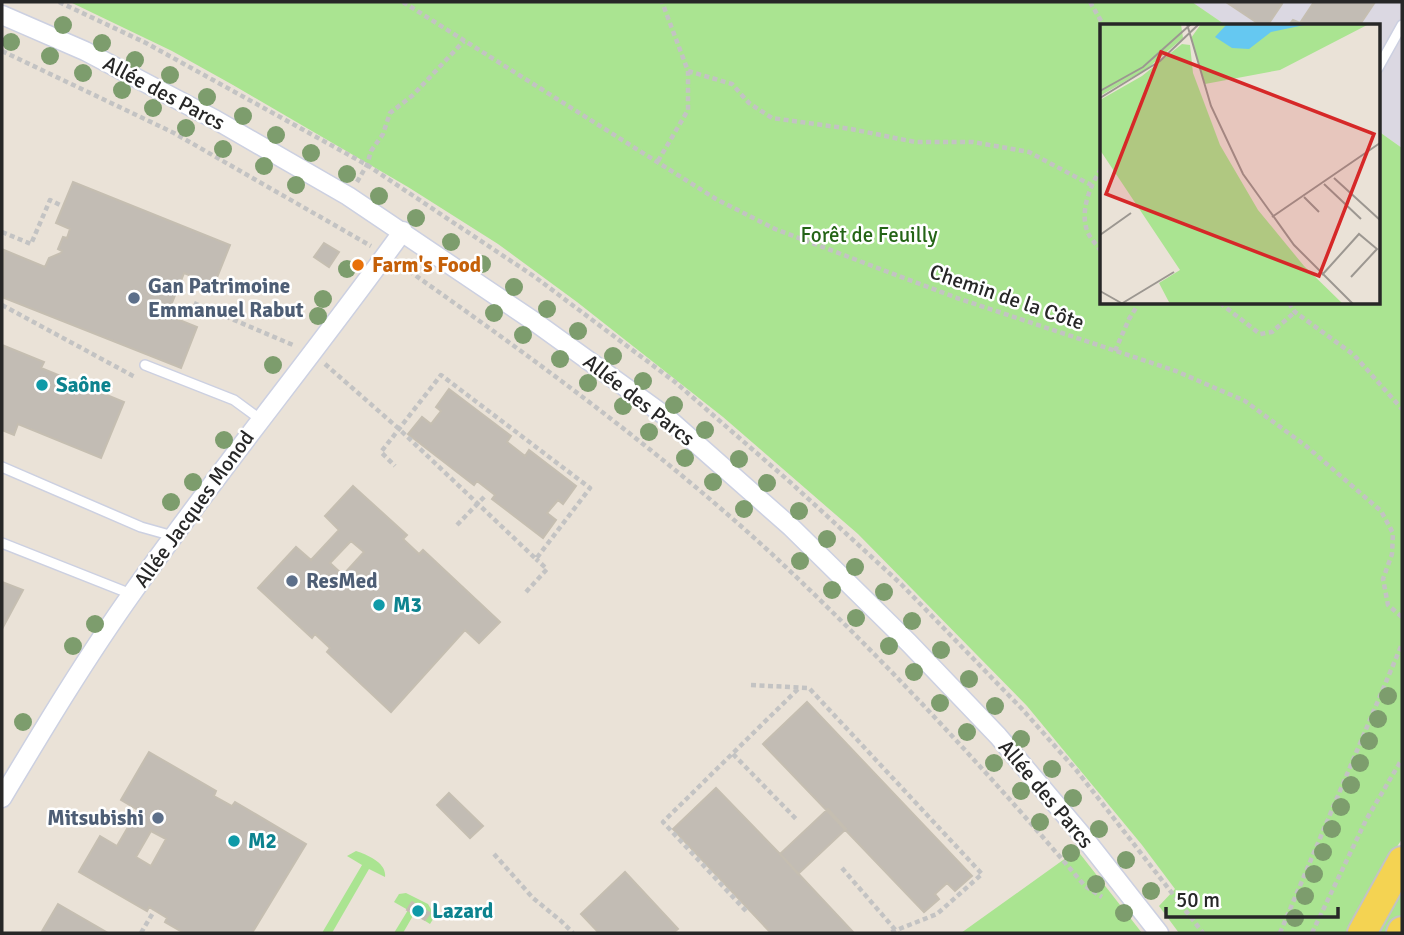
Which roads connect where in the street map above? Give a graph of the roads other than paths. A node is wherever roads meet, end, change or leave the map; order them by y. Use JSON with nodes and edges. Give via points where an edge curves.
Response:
{"nodes":[{"id":1,"x":2,"y":15,"type":"edge"},
{"id":2,"x":1402,"y":25,"type":"edge"},
{"id":3,"x":1380,"y":64,"type":"edge"},
{"id":4,"x":403,"y":231,"type":"junction"},
{"id":5,"x":145,"y":365,"type":"dead end"},
{"id":6,"x":260,"y":419,"type":"junction"},
{"id":7,"x":2,"y":467,"type":"edge"},
{"id":8,"x":173,"y":536,"type":"junction"},
{"id":9,"x":2,"y":543,"type":"edge"},
{"id":10,"x":131,"y":594,"type":"junction"},
{"id":11,"x":2,"y":798,"type":"edge"},
{"id":12,"x":1402,"y":861,"type":"edge"},
{"id":13,"x":1159,"y":933,"type":"edge"},
{"id":14,"x":1362,"y":933,"type":"edge"}],
"edges":[{"from":1,"to":4,"type":"street","name":"Allée des Parcs","via":[[85,51],[204,114]]},
{"from":2,"to":3,"type":"lane"},
{"from":4,"to":6,"type":"street","name":"Allée Jacques Monod"},
{"from":4,"to":13,"type":"street","name":"Allée des Parcs","via":[[664,415],[791,527],[998,736]]},
{"from":5,"to":6,"type":"lane","via":[[234,400]]},
{"from":6,"to":8,"type":"street","name":"Allée Jacques Monod"},
{"from":7,"to":8,"type":"lane","via":[[141,527]]},
{"from":8,"to":10,"type":"street","name":"Allée Jacques Monod"},
{"from":9,"to":10,"type":"lane"},
{"from":10,"to":11,"type":"street","name":"Allée Jacques Monod"},
{"from":12,"to":14,"type":"main road"}]}
